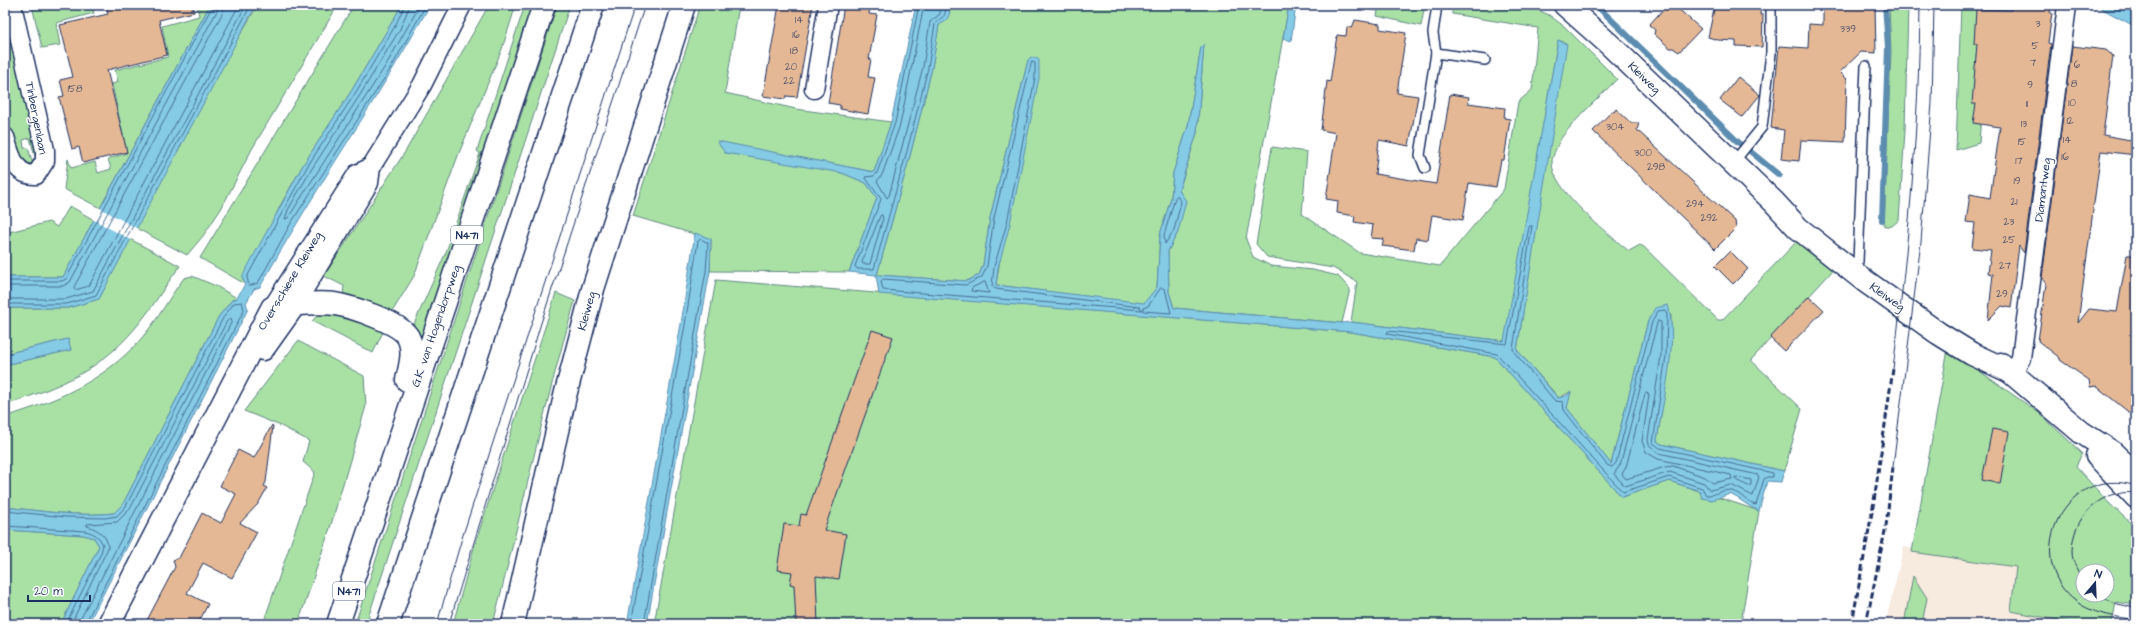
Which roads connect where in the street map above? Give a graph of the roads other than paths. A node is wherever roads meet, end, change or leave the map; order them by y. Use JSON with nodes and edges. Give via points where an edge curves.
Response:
{"nodes":[{"id":1,"x":12,"y":5,"type":"edge"},
{"id":2,"x":462,"y":5,"type":"edge"},
{"id":3,"x":544,"y":5,"type":"edge"},
{"id":4,"x":593,"y":5,"type":"edge"},
{"id":5,"x":684,"y":5,"type":"edge"},
{"id":6,"x":828,"y":5,"type":"edge"},
{"id":7,"x":1437,"y":5,"type":"edge"},
{"id":8,"x":1565,"y":5,"type":"edge"},
{"id":9,"x":1771,"y":5,"type":"edge"},
{"id":10,"x":2066,"y":6,"type":"edge"},
{"id":11,"x":1436,"y":53,"type":"junction"},
{"id":12,"x":1485,"y":60,"type":"dead end"},
{"id":13,"x":1866,"y":66,"type":"dead end"},
{"id":14,"x":814,"y":89,"type":"dead end"},
{"id":15,"x":5,"y":137,"type":"edge"},
{"id":16,"x":1733,"y":163,"type":"junction"},
{"id":17,"x":371,"y":167,"type":"junction"},
{"id":18,"x":1425,"y":168,"type":"dead end"},
{"id":19,"x":1774,"y":202,"type":"junction"},
{"id":20,"x":1858,"y":262,"type":"junction"},
{"id":21,"x":295,"y":304,"type":"junction"},
{"id":22,"x":272,"y":308,"type":"joint"},
{"id":23,"x":2013,"y":373,"type":"junction"},
{"id":24,"x":223,"y":406,"type":"junction"},
{"id":25,"x":2081,"y":432,"type":"junction"},
{"id":26,"x":389,"y":465,"type":"junction"},
{"id":27,"x":2136,"y":475,"type":"edge"},
{"id":28,"x":2136,"y":497,"type":"edge"},
{"id":29,"x":109,"y":624,"type":"edge"},
{"id":30,"x":338,"y":624,"type":"edge"},
{"id":31,"x":388,"y":624,"type":"edge"},
{"id":32,"x":513,"y":624,"type":"edge"}],
"edges":[{"from":1,"to":15,"type":"street","name":"Tinbergenlaan","via":[[45,150],[45,161],[36,175],[29,175],[14,165]]},
{"from":2,"to":17,"type":"street","name":"Overschiese Kleiweg","via":[[422,85]]},
{"from":3,"to":26,"type":"street","name":"G.K. van Hogendorpweg","number":"N471"},
{"from":4,"to":31,"type":"street"},
{"from":5,"to":32,"type":"street","name":"Kleiweg","via":[[593,289],[565,396]]},
{"from":6,"to":14,"type":"street"},
{"from":7,"to":11,"type":"lane","via":[[1433,33]]},
{"from":8,"to":16,"type":"street","name":"Kleiweg","via":[[1600,35]]},
{"from":9,"to":16,"type":"lane","via":[[1771,52],[1762,127]]},
{"from":10,"to":23,"type":"street","name":"Diamantweg","via":[[2021,358]]},
{"from":11,"to":12,"type":"lane"},
{"from":11,"to":18,"type":"lane","via":[[1420,155]]},
{"from":13,"to":20,"type":"lane"},
{"from":16,"to":19,"type":"street","name":"Kleiweg"},
{"from":17,"to":21,"type":"street","name":"Overschiese Kleiweg","via":[[369,183]]},
{"from":17,"to":22,"type":"street","name":"Overschiese Kleiweg","via":[[357,174]]},
{"from":19,"to":20,"type":"street","name":"Kleiweg"},
{"from":19,"to":23,"type":"street","name":"Kleiweg","via":[[1798,228],[1865,281],[1938,333],[1972,354]]},
{"from":20,"to":23,"type":"street","name":"Kleiweg","via":[[1951,325]]},
{"from":21,"to":24,"type":"street","name":"Overschiese Kleiweg"},
{"from":21,"to":26,"type":"street","via":[[336,304],[363,312],[398,328],[408,337],[412,354]]},
{"from":22,"to":24,"type":"street","name":"Overschiese Kleiweg","via":[[245,356]]},
{"from":23,"to":25,"type":"street","name":"Kleiweg"},
{"from":24,"to":29,"type":"street","name":"Overschiese Kleiweg"},
{"from":25,"to":27,"type":"street","name":"Kleiweg","via":[[2112,452]]},
{"from":25,"to":28,"type":"street","name":"Kleiweg","via":[[2100,461]]},
{"from":26,"to":30,"type":"street","name":"G.K. van Hogendorpweg","number":"N471"}]}
